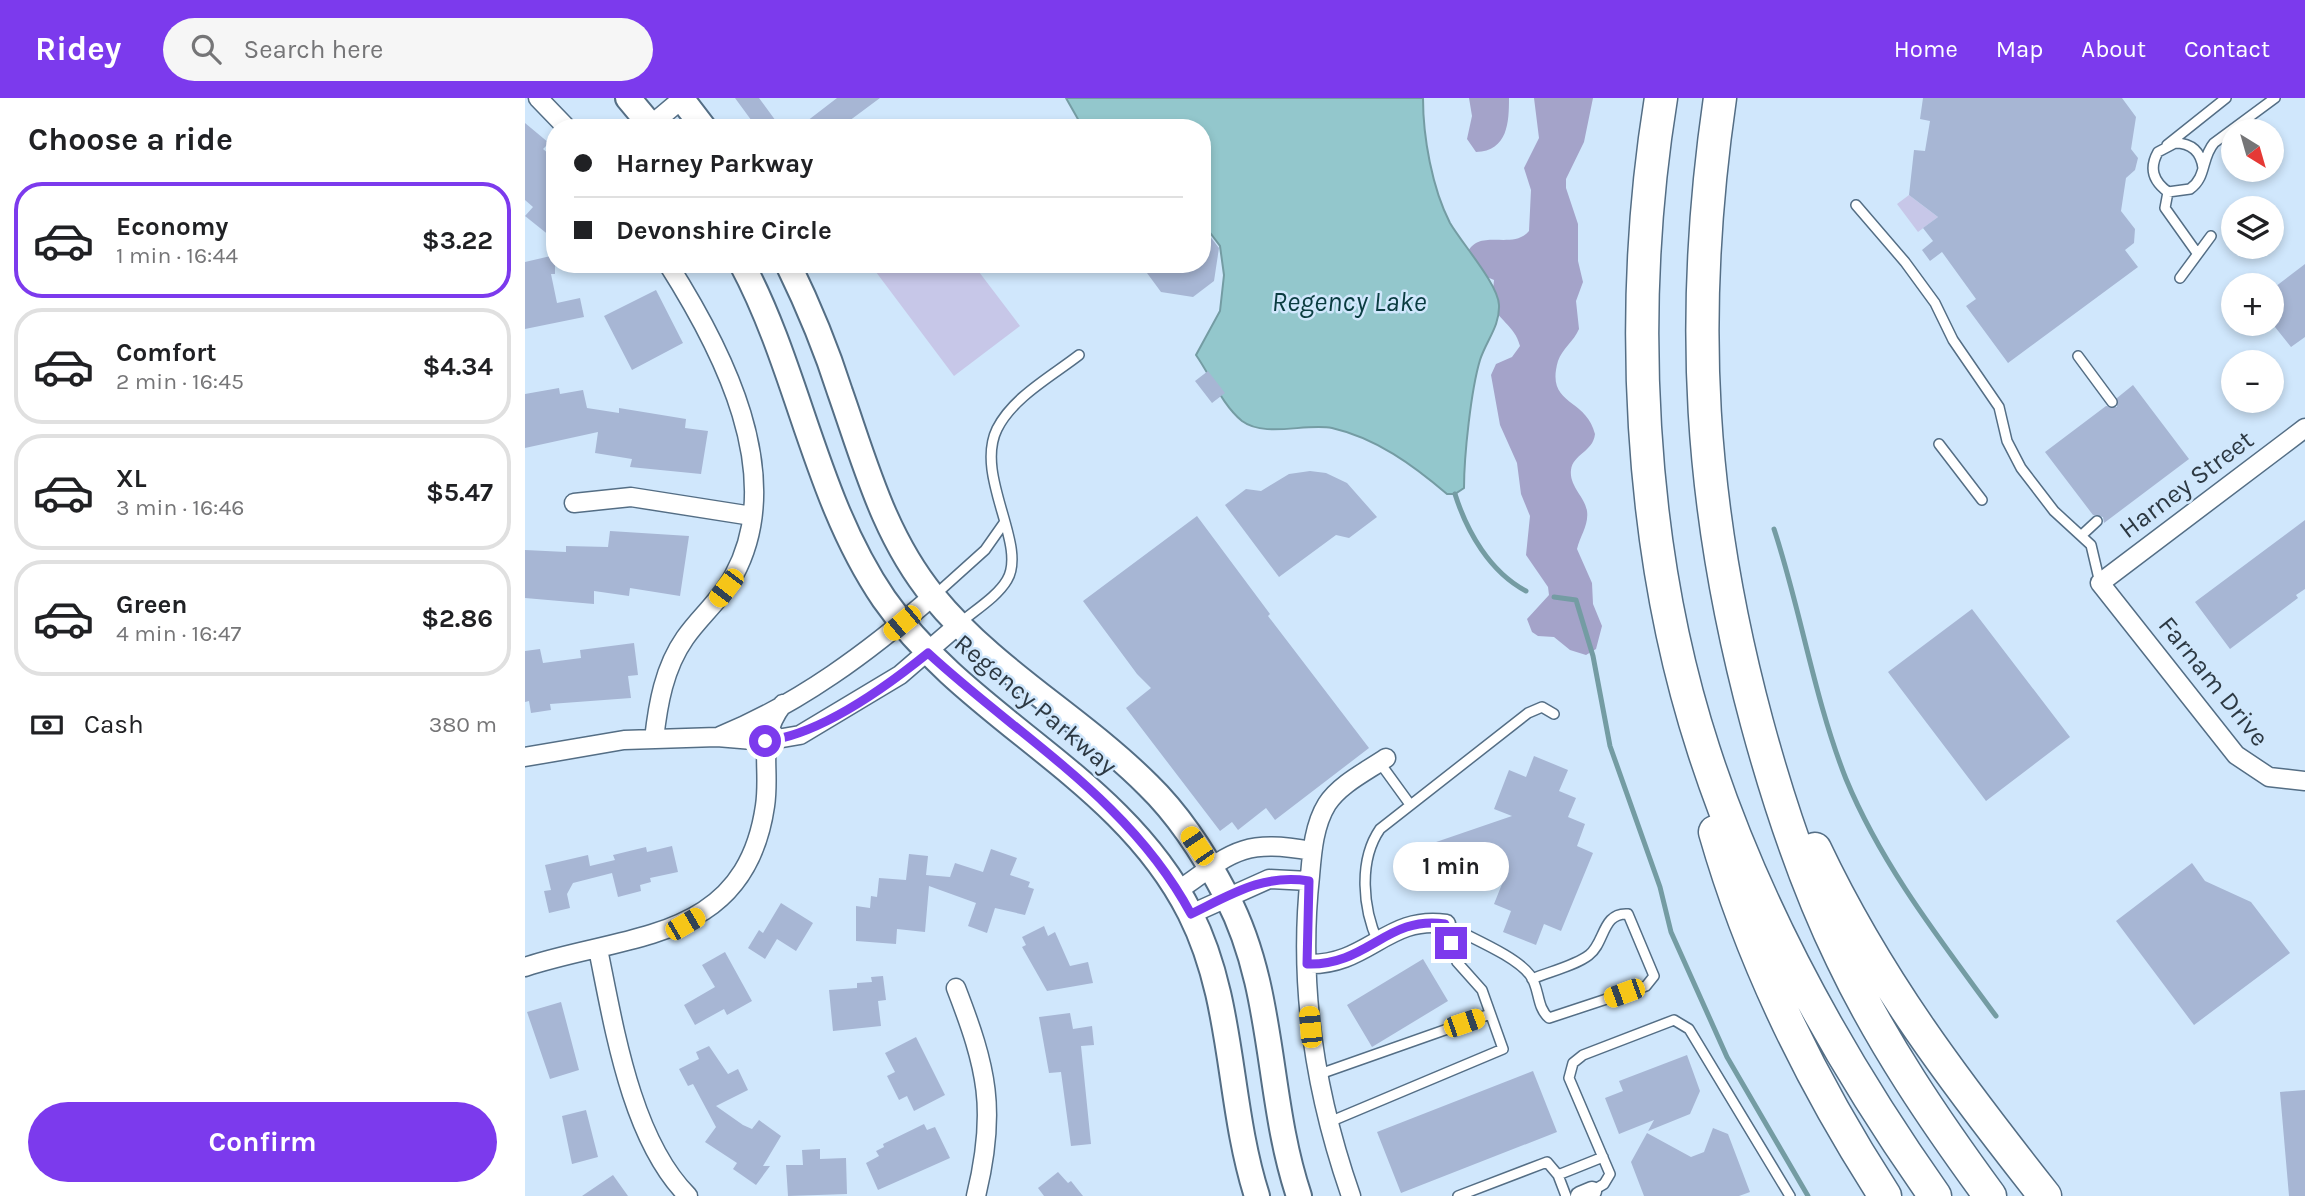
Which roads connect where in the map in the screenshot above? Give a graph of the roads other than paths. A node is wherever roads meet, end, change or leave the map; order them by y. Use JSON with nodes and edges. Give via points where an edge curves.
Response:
{"nodes":[{"id":1,"x":538,"y":98,"type":"edge"},
{"id":2,"x":628,"y":98,"type":"edge"},
{"id":3,"x":682,"y":98,"type":"edge"},
{"id":4,"x":1661,"y":98,"type":"edge"},
{"id":5,"x":1720,"y":98,"type":"edge"},
{"id":6,"x":2226,"y":98,"type":"edge"},
{"id":7,"x":2275,"y":98,"type":"edge"},
{"id":8,"x":559,"y":119,"type":"edge"},
{"id":9,"x":646,"y":119,"type":"edge"},
{"id":10,"x":660,"y":119,"type":"edge"},
{"id":11,"x":697,"y":119,"type":"edge"},
{"id":12,"x":2166,"y":146,"type":"junction"},
{"id":13,"x":2203,"y":168,"type":"junction"},
{"id":14,"x":2168,"y":192,"type":"junction"},
{"id":15,"x":1856,"y":205,"type":"dead end"},
{"id":16,"x":2211,"y":236,"type":"dead end"},
{"id":17,"x":2197,"y":253,"type":"junction"},
{"id":18,"x":673,"y":273,"type":"edge"},
{"id":19,"x":747,"y":273,"type":"edge"},
{"id":20,"x":792,"y":273,"type":"edge"},
{"id":21,"x":2181,"y":278,"type":"dead end"},
{"id":22,"x":1079,"y":355,"type":"dead end"},
{"id":23,"x":2078,"y":356,"type":"dead end"},
{"id":24,"x":2112,"y":402,"type":"dead end"},
{"id":25,"x":2305,"y":428,"type":"edge"},
{"id":26,"x":1939,"y":444,"type":"dead end"},
{"id":27,"x":1983,"y":500,"type":"dead end"},
{"id":28,"x":574,"y":503,"type":"dead end"},
{"id":29,"x":752,"y":516,"type":"junction"},
{"id":30,"x":2097,"y":522,"type":"dead end"},
{"id":31,"x":1004,"y":523,"type":"junction"},
{"id":32,"x":2083,"y":534,"type":"junction"},
{"id":33,"x":2100,"y":583,"type":"junction"},
{"id":34,"x":933,"y":596,"type":"junction"},
{"id":35,"x":902,"y":623,"type":"junction"},
{"id":36,"x":958,"y":625,"type":"junction"},
{"id":37,"x":928,"y":653,"type":"junction"},
{"id":38,"x":1744,"y":676,"type":"junction"},
{"id":39,"x":1687,"y":693,"type":"junction"},
{"id":40,"x":783,"y":704,"type":"junction"},
{"id":41,"x":1554,"y":715,"type":"dead end"},
{"id":42,"x":800,"y":735,"type":"junction"},
{"id":43,"x":717,"y":737,"type":"junction"},
{"id":44,"x":654,"y":740,"type":"junction"},
{"id":45,"x":765,"y":741,"type":"junction"},
{"id":46,"x":525,"y":757,"type":"edge"},
{"id":47,"x":1383,"y":760,"type":"joint"},
{"id":48,"x":767,"y":780,"type":"junction"},
{"id":49,"x":2305,"y":781,"type":"edge"},
{"id":50,"x":1409,"y":803,"type":"junction"},
{"id":51,"x":1313,"y":851,"type":"junction"},
{"id":52,"x":1210,"y":867,"type":"junction"},
{"id":53,"x":1309,"y":881,"type":"junction"},
{"id":54,"x":1178,"y":891,"type":"junction"},
{"id":55,"x":1226,"y":897,"type":"junction"},
{"id":56,"x":1191,"y":914,"type":"junction"},
{"id":57,"x":1445,"y":924,"type":"junction"},
{"id":58,"x":1378,"y":942,"type":"junction"},
{"id":59,"x":598,"y":949,"type":"junction"},
{"id":60,"x":1307,"y":964,"type":"junction"},
{"id":61,"x":525,"y":967,"type":"edge"},
{"id":62,"x":1532,"y":979,"type":"junction"},
{"id":63,"x":956,"y":988,"type":"dead end"},
{"id":64,"x":1490,"y":1014,"type":"junction"},
{"id":65,"x":1317,"y":1075,"type":"junction"},
{"id":66,"x":1327,"y":1123,"type":"junction"},
{"id":67,"x":1603,"y":1157,"type":"junction"},
{"id":68,"x":1558,"y":1175,"type":"junction"},
{"id":69,"x":1586,"y":1194,"type":"edge"},
{"id":70,"x":688,"y":1196,"type":"edge"},
{"id":71,"x":976,"y":1196,"type":"edge"},
{"id":72,"x":1257,"y":1196,"type":"edge"},
{"id":73,"x":1299,"y":1196,"type":"edge"},
{"id":74,"x":1351,"y":1196,"type":"edge"},
{"id":75,"x":1458,"y":1196,"type":"edge"},
{"id":76,"x":1566,"y":1196,"type":"edge"},
{"id":77,"x":1790,"y":1196,"type":"edge"},
{"id":78,"x":1885,"y":1196,"type":"edge"},
{"id":79,"x":1935,"y":1196,"type":"edge"},
{"id":80,"x":1990,"y":1196,"type":"edge"},
{"id":81,"x":2045,"y":1196,"type":"edge"}],
"edges":[{"from":1,"to":8,"type":"street"},
{"from":2,"to":9,"type":"main road"},
{"from":3,"to":10,"type":"street"},
{"from":3,"to":11,"type":"main road"},
{"from":4,"to":39,"type":"highway","via":[[1644,249],[1642,376],[1655,520]]},
{"from":5,"to":38,"type":"highway","via":[[1702,267],[1702,394],[1713,519]]},
{"from":6,"to":12,"type":"lane"},
{"from":7,"to":13,"type":"lane","via":[[2214,143]]},
{"from":12,"to":13,"type":"lane","via":[[2182,143],[2193,147]]},
{"from":12,"to":14,"type":"lane","via":[[2156,155],[2153,169],[2159,185]]},
{"from":13,"to":14,"type":"lane","via":[[2199,182],[2190,190]]},
{"from":14,"to":17,"type":"lane","via":[[2165,208]]},
{"from":15,"to":32,"type":"lane","via":[[1935,303],[1999,407],[2007,440],[2021,468],[2054,511]]},
{"from":16,"to":17,"type":"lane"},
{"from":17,"to":21,"type":"lane"},
{"from":18,"to":29,"type":"street","via":[[706,330],[738,406],[751,458]]},
{"from":19,"to":35,"type":"main road","name":"Regency Parkway","via":[[776,336],[844,525],[869,575]]},
{"from":20,"to":34,"type":"main road","name":"Regency Parkway","via":[[884,516],[905,558]]},
{"from":22,"to":31,"type":"lane","via":[[1017,403],[994,436],[991,465]]},
{"from":23,"to":24,"type":"lane"},
{"from":25,"to":33,"type":"street","name":"Harney Street"},
{"from":26,"to":27,"type":"lane"},
{"from":28,"to":29,"type":"street","via":[[631,497]]},
{"from":29,"to":44,"type":"street","via":[[734,576],[685,636],[671,664]]},
{"from":30,"to":32,"type":"lane"},
{"from":31,"to":34,"type":"lane","via":[[975,561]]},
{"from":31,"to":36,"type":"lane","via":[[1011,558],[1008,577]]},
{"from":32,"to":33,"type":"lane","via":[[2096,555]]},
{"from":33,"to":49,"type":"street","name":"Farnam Drive","via":[[2236,755],[2269,777]]},
{"from":34,"to":35,"type":"street"},
{"from":34,"to":36,"type":"main road","name":"Regency Parkway"},
{"from":35,"to":37,"type":"main road","name":"Regency Parkway"},
{"from":35,"to":40,"type":"street","via":[[859,657]]},
{"from":36,"to":37,"type":"street"},
{"from":36,"to":52,"type":"main road","name":"Regency Parkway","via":[[1150,787],[1183,825]]},
{"from":37,"to":42,"type":"street","via":[[884,686]]},
{"from":37,"to":54,"type":"main road","name":"Regency Parkway","via":[[1103,799],[1145,844]]},
{"from":38,"to":80,"type":"highway","via":[[1783,814],[1842,959],[1908,1076]]},
{"from":38,"to":81,"type":"highway","via":[[1812,842],[1862,939],[1937,1057]]},
{"from":39,"to":78,"type":"highway","via":[[1707,804],[1749,936],[1816,1079]]},
{"from":39,"to":79,"type":"highway","via":[[1727,813],[1794,964],[1854,1075]]},
{"from":40,"to":43,"type":"street"},
{"from":40,"to":45,"type":"street"},
{"from":41,"to":50,"type":"lane","via":[[1542,708],[1528,713]]},
{"from":42,"to":45,"type":"street"},
{"from":42,"to":48,"type":"street","via":[[777,758]]},
{"from":43,"to":44,"type":"street"},
{"from":43,"to":45,"type":"street"},
{"from":43,"to":48,"type":"street","via":[[745,751]]},
{"from":44,"to":46,"type":"street","via":[[566,748]]},
{"from":45,"to":48,"type":"street"},
{"from":47,"to":50,"type":"lane"},
{"from":47,"to":51,"type":"street","via":[[1329,801]]},
{"from":48,"to":59,"type":"street","via":[[755,845],[726,893],[685,924]]},
{"from":50,"to":58,"type":"lane","via":[[1380,829],[1372,844],[1366,911]]},
{"from":51,"to":52,"type":"street","via":[[1259,845]]},
{"from":51,"to":53,"type":"street"},
{"from":52,"to":54,"type":"street"},
{"from":52,"to":55,"type":"main road","name":"Regency Parkway"},
{"from":53,"to":55,"type":"street","via":[[1269,879]]},
{"from":53,"to":60,"type":"street"},
{"from":54,"to":56,"type":"main road","name":"Regency Parkway"},
{"from":55,"to":56,"type":"street"},
{"from":55,"to":73,"type":"main road","name":"Regency Parkway","via":[[1260,989],[1282,1137]]},
{"from":56,"to":72,"type":"main road","name":"Regency Parkway","via":[[1223,1007],[1241,1133]]},
{"from":57,"to":58,"type":"street","via":[[1415,923]]},
{"from":57,"to":62,"type":"lane","via":[[1507,958]]},
{"from":57,"to":64,"type":"lane","via":[[1457,962],[1482,990]]},
{"from":58,"to":60,"type":"street","via":[[1339,962]]},
{"from":59,"to":61,"type":"street"},
{"from":59,"to":70,"type":"street","via":[[643,1125],[658,1157]]},
{"from":60,"to":65,"type":"street"},
{"from":62,"to":62,"type":"lane","via":[[1542,1012],[1549,1018],[1646,986],[1654,976],[1628,914],[1621,913],[1609,920],[1589,955]]},
{"from":63,"to":71,"type":"street","via":[[987,1079],[989,1125]]},
{"from":64,"to":65,"type":"lane"},
{"from":64,"to":66,"type":"lane","via":[[1503,1046],[1500,1052]]},
{"from":65,"to":66,"type":"street"},
{"from":66,"to":74,"type":"street"},
{"from":67,"to":68,"type":"lane"},
{"from":67,"to":69,"type":"lane","via":[[1609,1179]]},
{"from":67,"to":77,"type":"lane","via":[[1569,1078],[1573,1063],[1674,1020],[1689,1028]]},
{"from":68,"to":75,"type":"lane","via":[[1547,1162]]},
{"from":68,"to":76,"type":"lane"}]}
